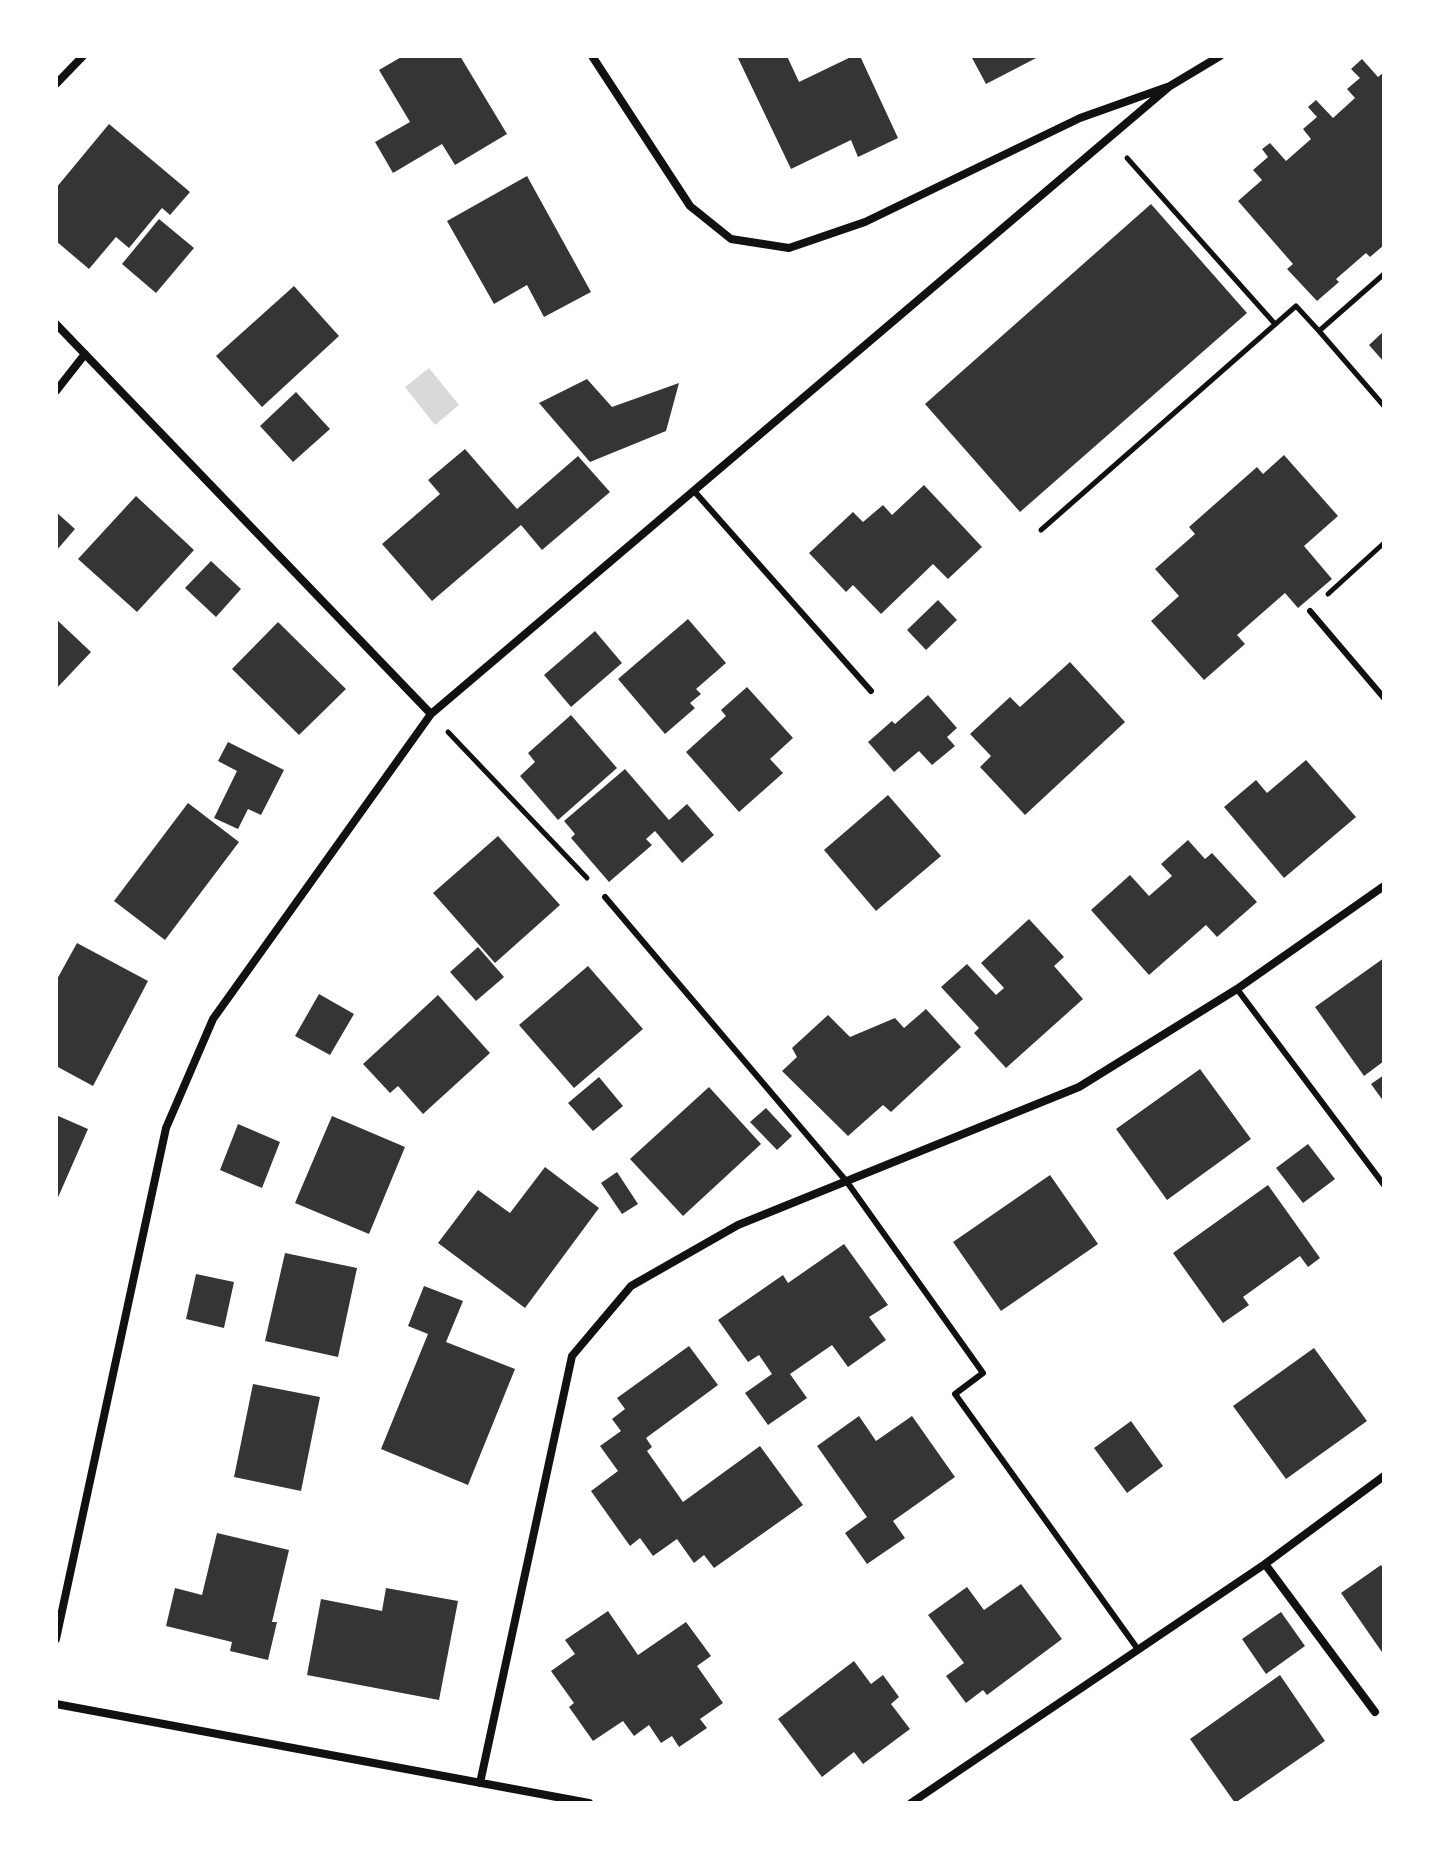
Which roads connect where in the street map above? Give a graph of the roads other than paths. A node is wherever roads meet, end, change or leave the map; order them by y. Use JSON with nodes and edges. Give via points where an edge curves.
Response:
{"nodes":[{"id":1,"x":83,"y":56,"type":"edge"},
{"id":2,"x":592,"y":56,"type":"edge"},
{"id":3,"x":1220,"y":56,"type":"edge"},
{"id":4,"x":56,"y":84,"type":"edge"},
{"id":5,"x":1170,"y":86,"type":"junction"},
{"id":6,"x":56,"y":324,"type":"edge"},
{"id":7,"x":85,"y":354,"type":"junction"},
{"id":8,"x":56,"y":391,"type":"edge"},
{"id":9,"x":694,"y":491,"type":"junction"},
{"id":10,"x":1310,"y":611,"type":"road end"},
{"id":11,"x":871,"y":691,"type":"dead end"},
{"id":12,"x":1384,"y":698,"type":"edge"},
{"id":13,"x":431,"y":714,"type":"junction"},
{"id":14,"x":1384,"y":886,"type":"edge"},
{"id":15,"x":605,"y":897,"type":"road end"},
{"id":16,"x":1237,"y":989,"type":"junction"},
{"id":17,"x":847,"y":1182,"type":"junction"},
{"id":18,"x":1384,"y":1185,"type":"edge"},
{"id":19,"x":1384,"y":1476,"type":"edge"},
{"id":20,"x":1265,"y":1564,"type":"junction"},
{"id":21,"x":56,"y":1639,"type":"edge"},
{"id":22,"x":1137,"y":1648,"type":"junction"},
{"id":23,"x":56,"y":1704,"type":"edge"},
{"id":24,"x":1375,"y":1712,"type":"dead end"},
{"id":25,"x":480,"y":1783,"type":"junction"},
{"id":26,"x":589,"y":1803,"type":"edge"},
{"id":27,"x":911,"y":1803,"type":"edge"}],
"edges":[{"from":1,"to":4,"type":"street"},
{"from":2,"to":5,"type":"street","via":[[690,206],[731,239],[789,248],[865,222],[1080,118]]},
{"from":3,"to":5,"type":"street"},
{"from":5,"to":9,"type":"street"},
{"from":6,"to":7,"type":"street"},
{"from":7,"to":8,"type":"street"},
{"from":7,"to":13,"type":"street"},
{"from":9,"to":11,"type":"lane"},
{"from":9,"to":13,"type":"street"},
{"from":10,"to":12,"type":"lane"},
{"from":13,"to":21,"type":"street","via":[[213,1019],[166,1128]]},
{"from":14,"to":16,"type":"street"},
{"from":15,"to":17,"type":"lane"},
{"from":16,"to":17,"type":"street","via":[[1079,1087]]},
{"from":16,"to":18,"type":"lane"},
{"from":17,"to":22,"type":"lane","via":[[983,1373],[955,1394]]},
{"from":17,"to":25,"type":"street","via":[[738,1225],[631,1286],[572,1356]]},
{"from":19,"to":20,"type":"street"},
{"from":20,"to":22,"type":"street"},
{"from":20,"to":24,"type":"street"},
{"from":22,"to":27,"type":"street"},
{"from":23,"to":25,"type":"street"},
{"from":25,"to":26,"type":"street"}]}
